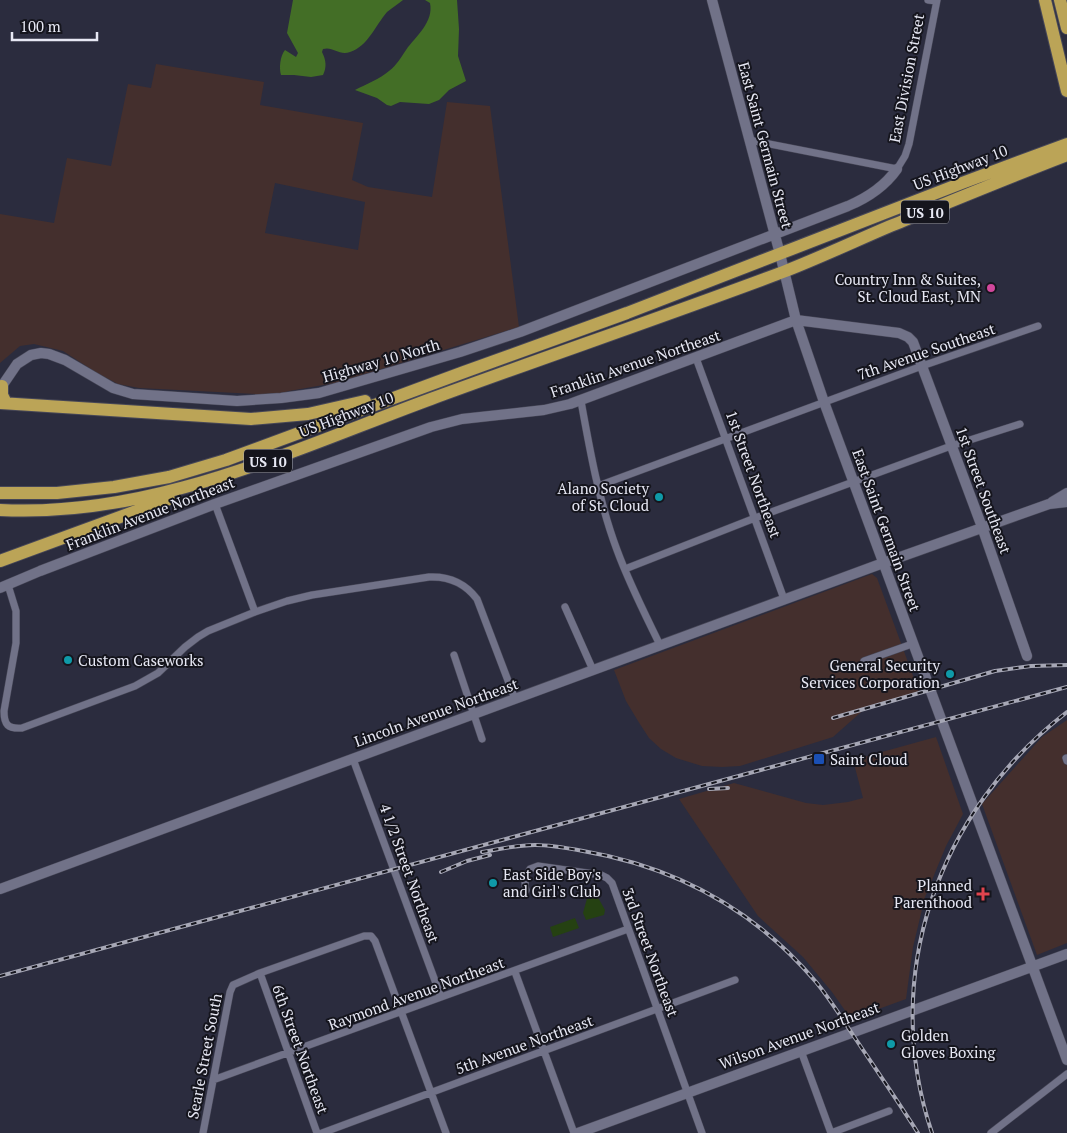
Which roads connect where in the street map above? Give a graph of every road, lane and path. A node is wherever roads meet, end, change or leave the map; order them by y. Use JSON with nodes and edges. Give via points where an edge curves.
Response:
{"nodes":[{"id":1,"x":712,"y":0,"type":"edge"},
{"id":2,"x":928,"y":0,"type":"edge"},
{"id":3,"x":1045,"y":0,"type":"edge"},
{"id":4,"x":1060,"y":0,"type":"edge"},
{"id":5,"x":936,"y":1,"type":"edge"},
{"id":6,"x":1067,"y":27,"type":"edge"},
{"id":7,"x":1052,"y":33,"type":"junction"},
{"id":8,"x":1067,"y":91,"type":"edge"},
{"id":9,"x":749,"y":140,"type":"junction"},
{"id":10,"x":1067,"y":144,"type":"edge"},
{"id":11,"x":1067,"y":156,"type":"edge"},
{"id":12,"x":898,"y":169,"type":"junction"},
{"id":13,"x":775,"y":234,"type":"junction"},
{"id":14,"x":780,"y":254,"type":"junction"},
{"id":15,"x":784,"y":271,"type":"junction"},
{"id":16,"x":796,"y":320,"type":"junction"},
{"id":17,"x":1038,"y":326,"type":"dead end"},
{"id":18,"x":696,"y":358,"type":"junction"},
{"id":19,"x":922,"y":366,"type":"junction"},
{"id":20,"x":464,"y":372,"type":"junction"},
{"id":21,"x":1,"y":387,"type":"edge"},
{"id":22,"x":582,"y":401,"type":"junction"},
{"id":23,"x":824,"y":402,"type":"junction"},
{"id":24,"x":3,"y":403,"type":"edge"},
{"id":25,"x":1020,"y":424,"type":"dead end"},
{"id":26,"x":726,"y":438,"type":"junction"},
{"id":27,"x":951,"y":446,"type":"junction"},
{"id":28,"x":250,"y":467,"type":"junction"},
{"id":29,"x":854,"y":483,"type":"junction"},
{"id":30,"x":598,"y":486,"type":"junction"},
{"id":31,"x":0,"y":493,"type":"edge"},
{"id":32,"x":1067,"y":493,"type":"edge"},
{"id":33,"x":1067,"y":502,"type":"edge"},
{"id":34,"x":215,"y":504,"type":"junction"},
{"id":35,"x":1049,"y":504,"type":"junction"},
{"id":36,"x":0,"y":510,"type":"edge"},
{"id":37,"x":755,"y":518,"type":"junction"},
{"id":38,"x":982,"y":527,"type":"junction"},
{"id":39,"x":0,"y":561,"type":"edge"},
{"id":40,"x":883,"y":562,"type":"junction"},
{"id":41,"x":625,"y":569,"type":"junction"},
{"id":42,"x":4,"y":586,"type":"edge"},
{"id":43,"x":784,"y":599,"type":"junction"},
{"id":44,"x":565,"y":607,"type":"dead end"},
{"id":45,"x":255,"y":612,"type":"junction"},
{"id":46,"x":912,"y":644,"type":"junction"},
{"id":47,"x":660,"y":645,"type":"junction"},
{"id":48,"x":454,"y":654,"type":"dead end"},
{"id":49,"x":1027,"y":656,"type":"dead end"},
{"id":50,"x":864,"y":661,"type":"dead end"},
{"id":51,"x":593,"y":670,"type":"junction"},
{"id":52,"x":515,"y":699,"type":"junction"},
{"id":53,"x":474,"y":714,"type":"junction"},
{"id":54,"x":482,"y":739,"type":"dead end"},
{"id":55,"x":353,"y":759,"type":"junction"},
{"id":56,"x":0,"y":889,"type":"edge"},
{"id":57,"x":526,"y":890,"type":"dead end"},
{"id":58,"x":628,"y":929,"type":"junction"},
{"id":59,"x":1067,"y":954,"type":"edge"},
{"id":60,"x":1032,"y":967,"type":"junction"},
{"id":61,"x":515,"y":972,"type":"junction"},
{"id":62,"x":260,"y":973,"type":"junction"},
{"id":63,"x":735,"y":980,"type":"dead end"},
{"id":64,"x":441,"y":997,"type":"junction"},
{"id":65,"x":658,"y":1010,"type":"junction"},
{"id":66,"x":401,"y":1013,"type":"junction"},
{"id":67,"x":1064,"y":1048,"type":"edge"},
{"id":68,"x":801,"y":1051,"type":"junction"},
{"id":69,"x":544,"y":1052,"type":"junction"},
{"id":70,"x":288,"y":1054,"type":"junction"},
{"id":71,"x":1067,"y":1060,"type":"edge"},
{"id":72,"x":1067,"y":1074,"type":"edge"},
{"id":73,"x":213,"y":1080,"type":"junction"},
{"id":74,"x":431,"y":1092,"type":"junction"},
{"id":75,"x":687,"y":1092,"type":"junction"},
{"id":76,"x":889,"y":1112,"type":"dead end"},
{"id":77,"x":203,"y":1133,"type":"edge"},
{"id":78,"x":317,"y":1133,"type":"edge"},
{"id":79,"x":322,"y":1133,"type":"edge"},
{"id":80,"x":446,"y":1133,"type":"edge"},
{"id":81,"x":576,"y":1133,"type":"edge"},
{"id":82,"x":702,"y":1133,"type":"edge"},
{"id":83,"x":831,"y":1133,"type":"edge"},
{"id":84,"x":991,"y":1133,"type":"edge"}],
"edges":[{"from":1,"to":9,"type":"street","name":"East Saint Germain Street"},
{"from":2,"to":5,"type":"street"},
{"from":3,"to":7,"type":"highway"},
{"from":4,"to":6,"type":"highway"},
{"from":5,"to":12,"type":"street","name":"East Division Street","via":[[909,144]]},
{"from":6,"to":7,"type":"highway"},
{"from":7,"to":8,"type":"highway"},
{"from":9,"to":12,"type":"street"},
{"from":9,"to":13,"type":"street","name":"East Saint Germain Street"},
{"from":10,"to":14,"type":"highway","name":"US Highway 10","number":"US 10"},
{"from":11,"to":15,"type":"highway","name":"US Highway 10","number":"US 10"},
{"from":12,"to":13,"type":"street","name":"East Division Street","via":[[884,184],[857,202]]},
{"from":13,"to":14,"type":"street","name":"East Saint Germain Street"},
{"from":13,"to":21,"type":"street","name":"Highway 10 North","via":[[520,332],[319,393],[237,400],[132,394],[113,388],[65,360],[41,353],[17,364]]},
{"from":14,"to":15,"type":"street","name":"East Saint Germain Street"},
{"from":14,"to":20,"type":"highway","number":"US 10"},
{"from":15,"to":16,"type":"street","name":"East Saint Germain Street"},
{"from":15,"to":28,"type":"highway","name":"US Highway 10","number":"US 10"},
{"from":16,"to":18,"type":"street","name":"Franklin Avenue Northeast"},
{"from":16,"to":19,"type":"street","name":"1st Street Southeast","via":[[899,333],[908,337],[915,346]]},
{"from":16,"to":23,"type":"street","name":"East Saint Germain Street"},
{"from":17,"to":19,"type":"street","name":"7th Avenue Southeast"},
{"from":18,"to":22,"type":"street","name":"Franklin Avenue Northeast"},
{"from":18,"to":26,"type":"street","name":"1st Street Northeast"},
{"from":19,"to":23,"type":"street","name":"7th Avenue Southeast"},
{"from":19,"to":27,"type":"street","name":"1st Street Southeast"},
{"from":20,"to":24,"type":"highway","via":[[342,407],[268,418],[221,418]]},
{"from":20,"to":31,"type":"highway","number":"US 10","via":[[262,448],[169,477],[88,491]]},
{"from":21,"to":24,"type":"highway"},
{"from":22,"to":30,"type":"street"},
{"from":22,"to":34,"type":"street","name":"Franklin Avenue Northeast","via":[[550,409],[462,418]]},
{"from":23,"to":26,"type":"street","name":"7th Avenue Southeast"},
{"from":23,"to":29,"type":"street","name":"East Saint Germain Street"},
{"from":25,"to":27,"type":"street"},
{"from":26,"to":30,"type":"street","name":"7th Avenue Southeast"},
{"from":26,"to":37,"type":"street","name":"1st Street Northeast"},
{"from":27,"to":29,"type":"street"},
{"from":27,"to":38,"type":"street","name":"1st Street Southeast"},
{"from":28,"to":36,"type":"highway","name":"US Highway 10","number":"US 10","via":[[135,500],[74,508]]},
{"from":28,"to":39,"type":"highway"},
{"from":29,"to":37,"type":"street"},
{"from":29,"to":40,"type":"street","name":"East Saint Germain Street"},
{"from":30,"to":41,"type":"street"},
{"from":32,"to":35,"type":"street"},
{"from":33,"to":35,"type":"street"},
{"from":34,"to":42,"type":"street","name":"Franklin Avenue Northeast"},
{"from":34,"to":45,"type":"street"},
{"from":35,"to":38,"type":"street","name":"Lincoln Avenue Northeast"},
{"from":37,"to":41,"type":"street"},
{"from":37,"to":43,"type":"street","name":"1st Street Northeast"},
{"from":38,"to":40,"type":"street","name":"Lincoln Avenue Northeast"},
{"from":38,"to":49,"type":"street","name":"1st Street Southeast"},
{"from":40,"to":43,"type":"street","name":"Lincoln Avenue Northeast"},
{"from":40,"to":46,"type":"street","name":"East Saint Germain Street"},
{"from":41,"to":47,"type":"street"},
{"from":42,"to":45,"type":"street","via":[[16,611],[16,643],[4,711],[4,721],[14,729],[135,686],[158,673],[203,634]]},
{"from":43,"to":47,"type":"street","name":"Lincoln Avenue Northeast"},
{"from":44,"to":51,"type":"street"},
{"from":45,"to":52,"type":"street","via":[[312,595],[438,576],[454,580],[470,589],[477,598]]},
{"from":46,"to":50,"type":"street"},
{"from":46,"to":60,"type":"street","name":"East Saint Germain Street"},
{"from":47,"to":51,"type":"street","name":"Lincoln Avenue Northeast"},
{"from":48,"to":53,"type":"street"},
{"from":51,"to":52,"type":"street","name":"Lincoln Avenue Northeast"},
{"from":52,"to":53,"type":"street","name":"Lincoln Avenue Northeast"},
{"from":53,"to":54,"type":"street"},
{"from":53,"to":55,"type":"street","name":"Lincoln Avenue Northeast"},
{"from":55,"to":56,"type":"street","name":"Lincoln Avenue Northeast"},
{"from":55,"to":64,"type":"street","name":"4 1/2 Street Northeast"},
{"from":57,"to":58,"type":"street","name":"3rd Street Northeast","via":[[526,874],[538,866],[601,875],[612,883]]},
{"from":58,"to":61,"type":"street","name":"Raymond Avenue Northeast"},
{"from":58,"to":65,"type":"street","name":"3rd Street Northeast"},
{"from":59,"to":60,"type":"street","name":"Wilson Avenue Northeast"},
{"from":60,"to":67,"type":"street","name":"East Saint Germain Street"},
{"from":60,"to":68,"type":"street","name":"Wilson Avenue Northeast"},
{"from":61,"to":64,"type":"street","name":"Raymond Avenue Northeast"},
{"from":61,"to":69,"type":"street"},
{"from":62,"to":66,"type":"street","via":[[371,936]]},
{"from":62,"to":70,"type":"street","name":"6th Street Northeast"},
{"from":62,"to":73,"type":"street","name":"Searle Street South","via":[[233,985]]},
{"from":63,"to":65,"type":"street","name":"5th Avenue Northeast"},
{"from":64,"to":66,"type":"street","name":"Raymond Avenue Northeast"},
{"from":65,"to":69,"type":"street","name":"5th Avenue Northeast"},
{"from":65,"to":75,"type":"street","name":"3rd Street Northeast"},
{"from":66,"to":70,"type":"street","name":"Raymond Avenue Northeast"},
{"from":66,"to":74,"type":"street"},
{"from":67,"to":71,"type":"street","name":"East Saint Germain Street"},
{"from":68,"to":75,"type":"street","name":"Wilson Avenue Northeast"},
{"from":68,"to":83,"type":"street"},
{"from":69,"to":74,"type":"street","name":"5th Avenue Northeast"},
{"from":69,"to":81,"type":"street"},
{"from":70,"to":73,"type":"street","name":"Raymond Avenue Northeast"},
{"from":70,"to":78,"type":"street","name":"6th Street Northeast"},
{"from":72,"to":84,"type":"street"},
{"from":73,"to":77,"type":"street","name":"Searle Street South"},
{"from":74,"to":79,"type":"street","name":"5th Avenue Northeast"},
{"from":74,"to":80,"type":"street"},
{"from":75,"to":81,"type":"street","name":"Wilson Avenue Northeast"},
{"from":75,"to":82,"type":"street","name":"3rd Street Northeast"},
{"from":76,"to":83,"type":"street"}]}
